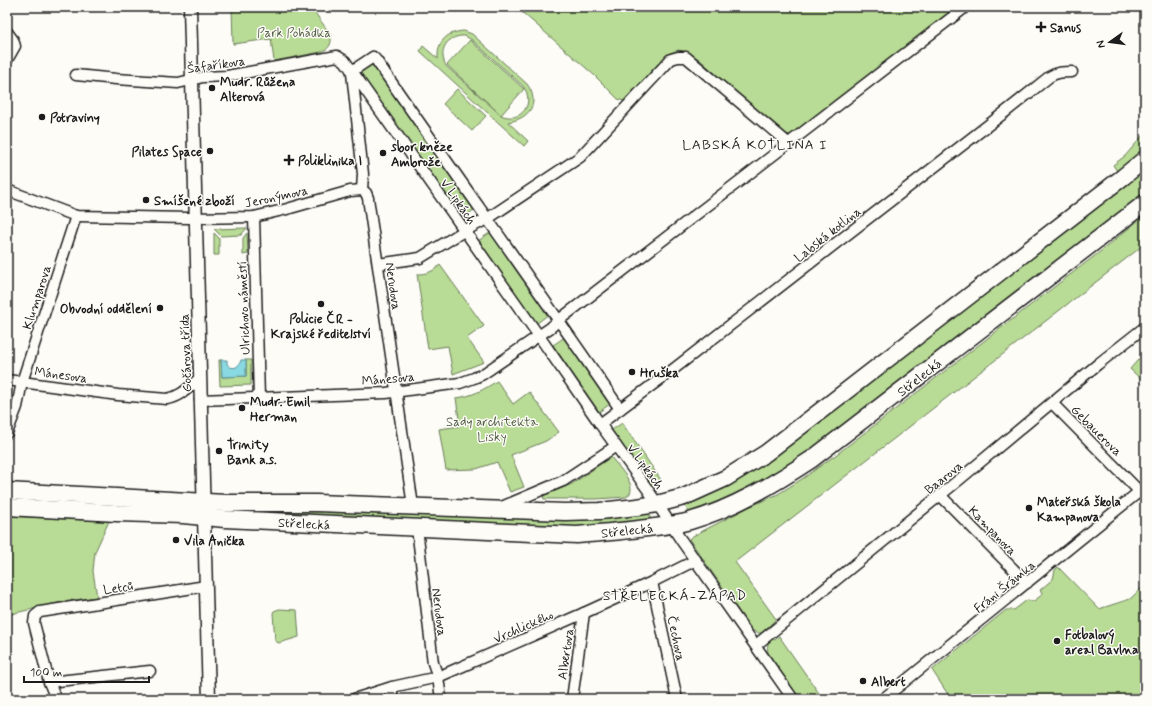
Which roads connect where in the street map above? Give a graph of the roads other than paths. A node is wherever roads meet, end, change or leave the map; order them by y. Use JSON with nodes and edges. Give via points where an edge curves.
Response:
{"nodes":[{"id":1,"x":190,"y":7,"type":"edge"},
{"id":2,"x":964,"y":9,"type":"dead end"},
{"id":3,"x":7,"y":32,"type":"edge"},
{"id":4,"x":7,"y":60,"type":"edge"},
{"id":5,"x":352,"y":71,"type":"junction"},
{"id":6,"x":1072,"y":72,"type":"dead end"},
{"id":7,"x":76,"y":75,"type":"dead end"},
{"id":8,"x":192,"y":80,"type":"junction"},
{"id":9,"x":788,"y":143,"type":"junction"},
{"id":10,"x":1145,"y":159,"type":"edge"},
{"id":11,"x":7,"y":190,"type":"edge"},
{"id":12,"x":362,"y":190,"type":"junction"},
{"id":13,"x":1145,"y":203,"type":"edge"},
{"id":14,"x":76,"y":216,"type":"junction"},
{"id":15,"x":254,"y":216,"type":"junction"},
{"id":16,"x":195,"y":218,"type":"junction"},
{"id":17,"x":487,"y":219,"type":"junction"},
{"id":18,"x":464,"y":231,"type":"junction"},
{"id":19,"x":378,"y":264,"type":"junction"},
{"id":20,"x":559,"y":320,"type":"junction"},
{"id":21,"x":1145,"y":327,"type":"edge"},
{"id":22,"x":539,"y":336,"type":"junction"},
{"id":23,"x":200,"y":378,"type":"junction"},
{"id":24,"x":7,"y":380,"type":"edge"},
{"id":25,"x":22,"y":382,"type":"junction"},
{"id":26,"x":396,"y":392,"type":"junction"},
{"id":27,"x":258,"y":398,"type":"junction"},
{"id":28,"x":200,"y":400,"type":"junction"},
{"id":29,"x":1052,"y":403,"type":"junction"},
{"id":30,"x":620,"y":409,"type":"junction"},
{"id":31,"x":600,"y":424,"type":"junction"},
{"id":32,"x":7,"y":433,"type":"edge"},
{"id":33,"x":616,"y":446,"type":"junction"},
{"id":34,"x":7,"y":491,"type":"edge"},
{"id":35,"x":1143,"y":492,"type":"edge"},
{"id":36,"x":940,"y":495,"type":"junction"},
{"id":37,"x":657,"y":504,"type":"junction"},
{"id":38,"x":413,"y":506,"type":"junction"},
{"id":39,"x":7,"y":507,"type":"edge"},
{"id":40,"x":203,"y":509,"type":"junction"},
{"id":41,"x":495,"y":510,"type":"junction"},
{"id":42,"x":672,"y":525,"type":"junction"},
{"id":43,"x":417,"y":528,"type":"junction"},
{"id":44,"x":696,"y":560,"type":"junction"},
{"id":45,"x":652,"y":582,"type":"junction"},
{"id":46,"x":1027,"y":584,"type":"junction"},
{"id":47,"x":206,"y":586,"type":"junction"},
{"id":48,"x":584,"y":613,"type":"junction"},
{"id":49,"x":756,"y":645,"type":"junction"},
{"id":50,"x":150,"y":671,"type":"dead end"},
{"id":51,"x":438,"y":677,"type":"junction"},
{"id":52,"x":49,"y":682,"type":"junction"},
{"id":53,"x":392,"y":687,"type":"junction"},
{"id":54,"x":56,"y":699,"type":"edge"},
{"id":55,"x":209,"y":699,"type":"edge"},
{"id":56,"x":354,"y":699,"type":"edge"},
{"id":57,"x":392,"y":699,"type":"edge"},
{"id":58,"x":441,"y":699,"type":"edge"},
{"id":59,"x":572,"y":699,"type":"edge"},
{"id":60,"x":678,"y":699,"type":"edge"},
{"id":61,"x":793,"y":699,"type":"edge"},
{"id":62,"x":883,"y":699,"type":"edge"}],
"edges":[{"from":1,"to":8,"type":"street","name":"Gočárova třída"},
{"from":2,"to":9,"type":"street"},
{"from":3,"to":4,"type":"street","via":[[15,46]]},
{"from":5,"to":8,"type":"street","name":"Šafaříkova","via":[[345,61],[337,56]]},
{"from":5,"to":12,"type":"street","name":"Nerudova","via":[[363,174]]},
{"from":5,"to":17,"type":"street","name":"V Lipkách","via":[[373,57],[376,60]]},
{"from":5,"to":18,"type":"street","name":"V Lipkách"},
{"from":6,"to":30,"type":"street","name":"Labská kotlina","via":[[1062,72],[1049,77]]},
{"from":7,"to":8,"type":"street","name":"Šafaříkova","via":[[178,83]]},
{"from":8,"to":16,"type":"street","name":"Gočárova třída"},
{"from":9,"to":17,"type":"street","via":[[686,57],[678,57],[672,59],[580,157]]},
{"from":9,"to":20,"type":"street"},
{"from":10,"to":37,"type":"main road","name":"Střelecká","via":[[766,453],[726,478],[684,497]]},
{"from":11,"to":14,"type":"street","name":"Jeronýmova"},
{"from":12,"to":15,"type":"street","name":"Jeronýmova"},
{"from":12,"to":19,"type":"street","name":"Nerudova","via":[[368,198]]},
{"from":13,"to":42,"type":"main road","name":"Střelecká","via":[[812,459],[783,478],[721,510]]},
{"from":14,"to":16,"type":"street","name":"Jeronýmova"},
{"from":14,"to":25,"type":"street","name":"Klumparova"},
{"from":15,"to":16,"type":"street","name":"Jeronýmova"},
{"from":15,"to":27,"type":"street","name":"Ulrichovo náměstí"},
{"from":16,"to":23,"type":"street","name":"Gočárova třída"},
{"from":17,"to":18,"type":"street"},
{"from":17,"to":20,"type":"street","name":"V Lipkách"},
{"from":18,"to":19,"type":"street","via":[[420,258]]},
{"from":18,"to":22,"type":"street","name":"V Lipkách"},
{"from":19,"to":26,"type":"street","name":"Nerudova"},
{"from":20,"to":22,"type":"street","name":"Mánesova"},
{"from":20,"to":30,"type":"street","name":"V Lipkách"},
{"from":21,"to":29,"type":"street","name":"Baarova"},
{"from":22,"to":26,"type":"street","name":"Mánesova","via":[[474,378],[460,383]]},
{"from":22,"to":31,"type":"street","name":"V Lipkách"},
{"from":23,"to":25,"type":"street","name":"Mánesova","via":[[181,395],[167,399],[118,396]]},
{"from":23,"to":28,"type":"street","name":"Gočárova třída"},
{"from":24,"to":25,"type":"street","name":"Mánesova"},
{"from":25,"to":32,"type":"street","name":"Klumparova","via":[[17,407]]},
{"from":26,"to":27,"type":"street","name":"Mánesova"},
{"from":26,"to":38,"type":"street","name":"Nerudova"},
{"from":27,"to":28,"type":"street","name":"Mánesova"},
{"from":28,"to":40,"type":"street","name":"Gočárova třída"},
{"from":29,"to":35,"type":"street","name":"Gebauerova"},
{"from":29,"to":36,"type":"street","name":"Baarova"},
{"from":30,"to":31,"type":"street","name":"Labská kotlina"},
{"from":31,"to":33,"type":"street","name":"V Lipkách"},
{"from":33,"to":37,"type":"street","name":"V Lipkách"},
{"from":33,"to":41,"type":"street","name":"Střelecká","via":[[563,481]]},
{"from":34,"to":40,"type":"main road","name":"Střelecká"},
{"from":35,"to":46,"type":"street","name":"Fráni Šrámka"},
{"from":36,"to":46,"type":"street","name":"Kampanova"},
{"from":36,"to":49,"type":"street","name":"Baarova"},
{"from":37,"to":41,"type":"main road","name":"Střelecká","via":[[600,511]]},
{"from":37,"to":42,"type":"street","name":"V Lipkách"},
{"from":38,"to":40,"type":"main road","name":"Střelecká","via":[[225,503]]},
{"from":38,"to":41,"type":"main road","name":"Střelecká"},
{"from":39,"to":40,"type":"main road","name":"Střelecká","via":[[109,513]]},
{"from":40,"to":43,"type":"main road","name":"Střelecká","via":[[225,519]]},
{"from":40,"to":47,"type":"street","name":"Gočárova třída"},
{"from":42,"to":43,"type":"main road","name":"Střelecká","via":[[578,535]]},
{"from":42,"to":44,"type":"street","name":"V Lipkách"},
{"from":43,"to":51,"type":"street","name":"Nerudova","via":[[433,663]]},
{"from":44,"to":45,"type":"street","name":"Vrchlického"},
{"from":44,"to":49,"type":"street","name":"V Lipkách"},
{"from":45,"to":48,"type":"street","name":"Vrchlického"},
{"from":45,"to":60,"type":"street","name":"Čechova"},
{"from":46,"to":62,"type":"street","name":"Fráni Šrámka"},
{"from":47,"to":52,"type":"street","name":"Letců","via":[[40,612],[35,616],[34,624]]},
{"from":47,"to":55,"type":"street","name":"Gočárova třída"},
{"from":48,"to":51,"type":"street","name":"Vrchlického"},
{"from":48,"to":59,"type":"street","name":"Albertova"},
{"from":49,"to":61,"type":"street","name":"V Lipkách"},
{"from":50,"to":52,"type":"street"},
{"from":51,"to":53,"type":"street","name":"Vrchlického"},
{"from":51,"to":58,"type":"street","name":"Nerudova"},
{"from":52,"to":54,"type":"street"},
{"from":53,"to":56,"type":"street","name":"Vrchlického"},
{"from":53,"to":57,"type":"street"}]}
